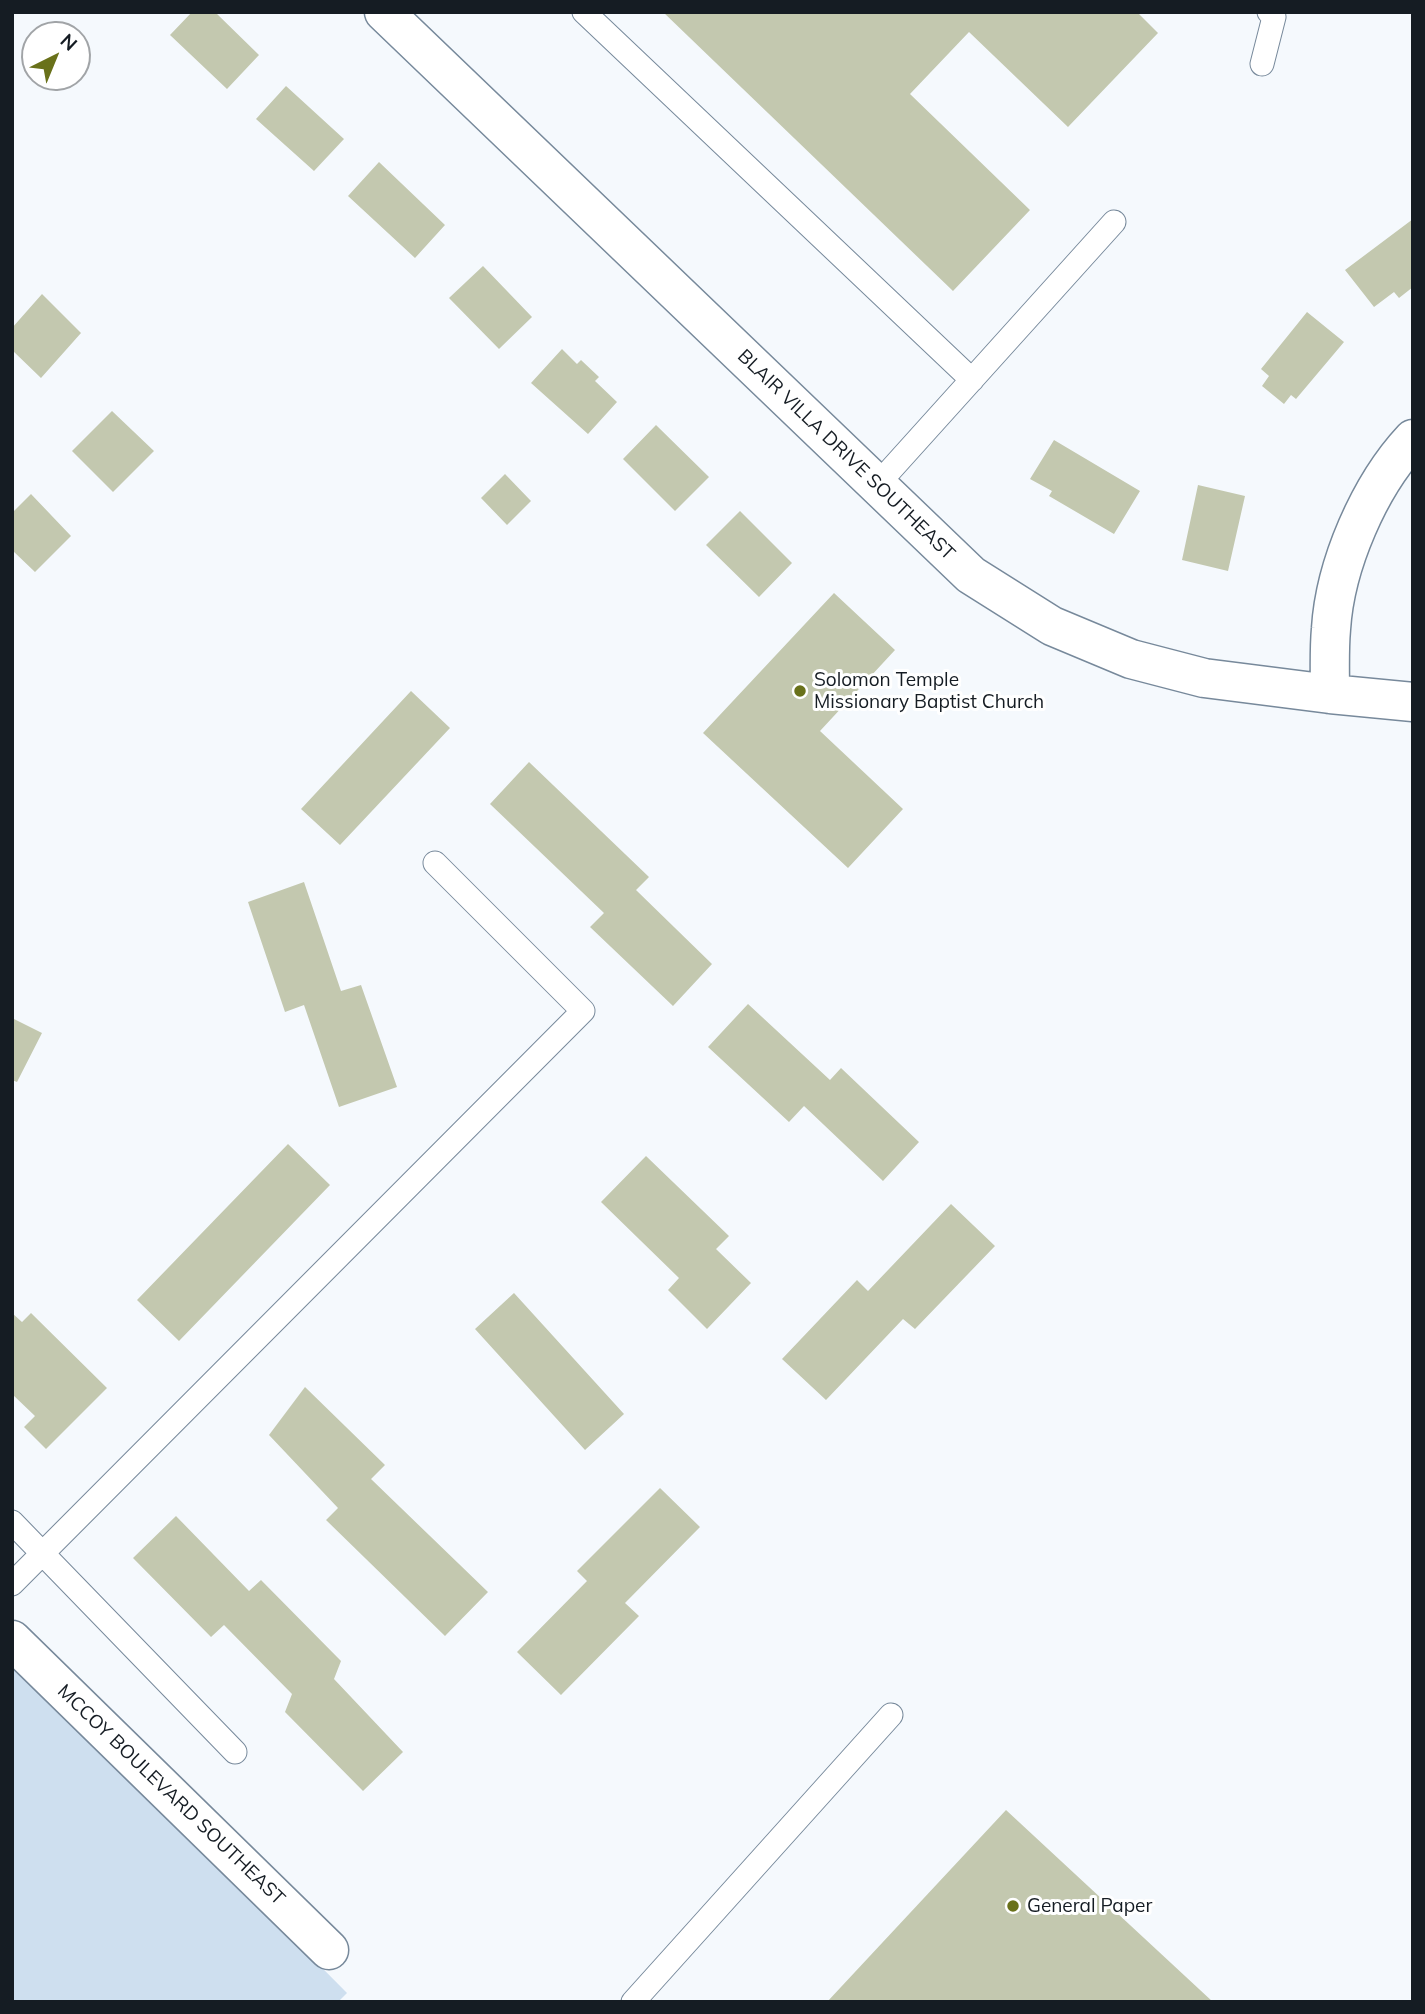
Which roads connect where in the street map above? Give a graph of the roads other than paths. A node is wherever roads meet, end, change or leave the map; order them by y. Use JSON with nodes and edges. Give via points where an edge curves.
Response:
{"nodes":[{"id":1,"x":384,"y":12,"type":"edge"},
{"id":2,"x":584,"y":12,"type":"edge"},
{"id":3,"x":1269,"y":12,"type":"edge"},
{"id":4,"x":1262,"y":64,"type":"dead end"},
{"id":5,"x":1114,"y":222,"type":"dead end"},
{"id":6,"x":972,"y":380,"type":"junction"},
{"id":7,"x":1413,"y":439,"type":"edge"},
{"id":8,"x":877,"y":485,"type":"junction"},
{"id":9,"x":1330,"y":694,"type":"junction"},
{"id":10,"x":1413,"y":702,"type":"edge"},
{"id":11,"x":435,"y":863,"type":"dead end"},
{"id":12,"x":12,"y":1522,"type":"edge"},
{"id":13,"x":44,"y":1554,"type":"junction"},
{"id":14,"x":12,"y":1584,"type":"edge"},
{"id":15,"x":12,"y":1640,"type":"edge"},
{"id":16,"x":891,"y":1715,"type":"dead end"},
{"id":17,"x":235,"y":1752,"type":"dead end"},
{"id":18,"x":330,"y":1950,"type":"dead end"},
{"id":19,"x":633,"y":2002,"type":"edge"}],
"edges":[{"from":1,"to":8,"type":"street","name":"BLAIR VILLA DRIVE SOUTHEAST"},
{"from":2,"to":6,"type":"lane"},
{"from":3,"to":4,"type":"lane","via":[[1273,17]]},
{"from":5,"to":6,"type":"lane"},
{"from":6,"to":8,"type":"lane"},
{"from":7,"to":9,"type":"street","via":[[1363,512],[1342,569],[1331,628]]},
{"from":8,"to":9,"type":"street","name":"BLAIR VILLA DRIVE SOUTHEAST","via":[[971,575],[1052,625],[1130,659],[1204,678]]},
{"from":9,"to":10,"type":"street","name":"BLAIR VILLA DRIVE SOUTHEAST"},
{"from":11,"to":13,"type":"lane","via":[[583,1012]]},
{"from":12,"to":13,"type":"lane"},
{"from":13,"to":14,"type":"lane"},
{"from":13,"to":17,"type":"lane"},
{"from":15,"to":18,"type":"street","name":"MCCOY BOULEVARD SOUTHEAST"},
{"from":16,"to":19,"type":"lane"}]}
